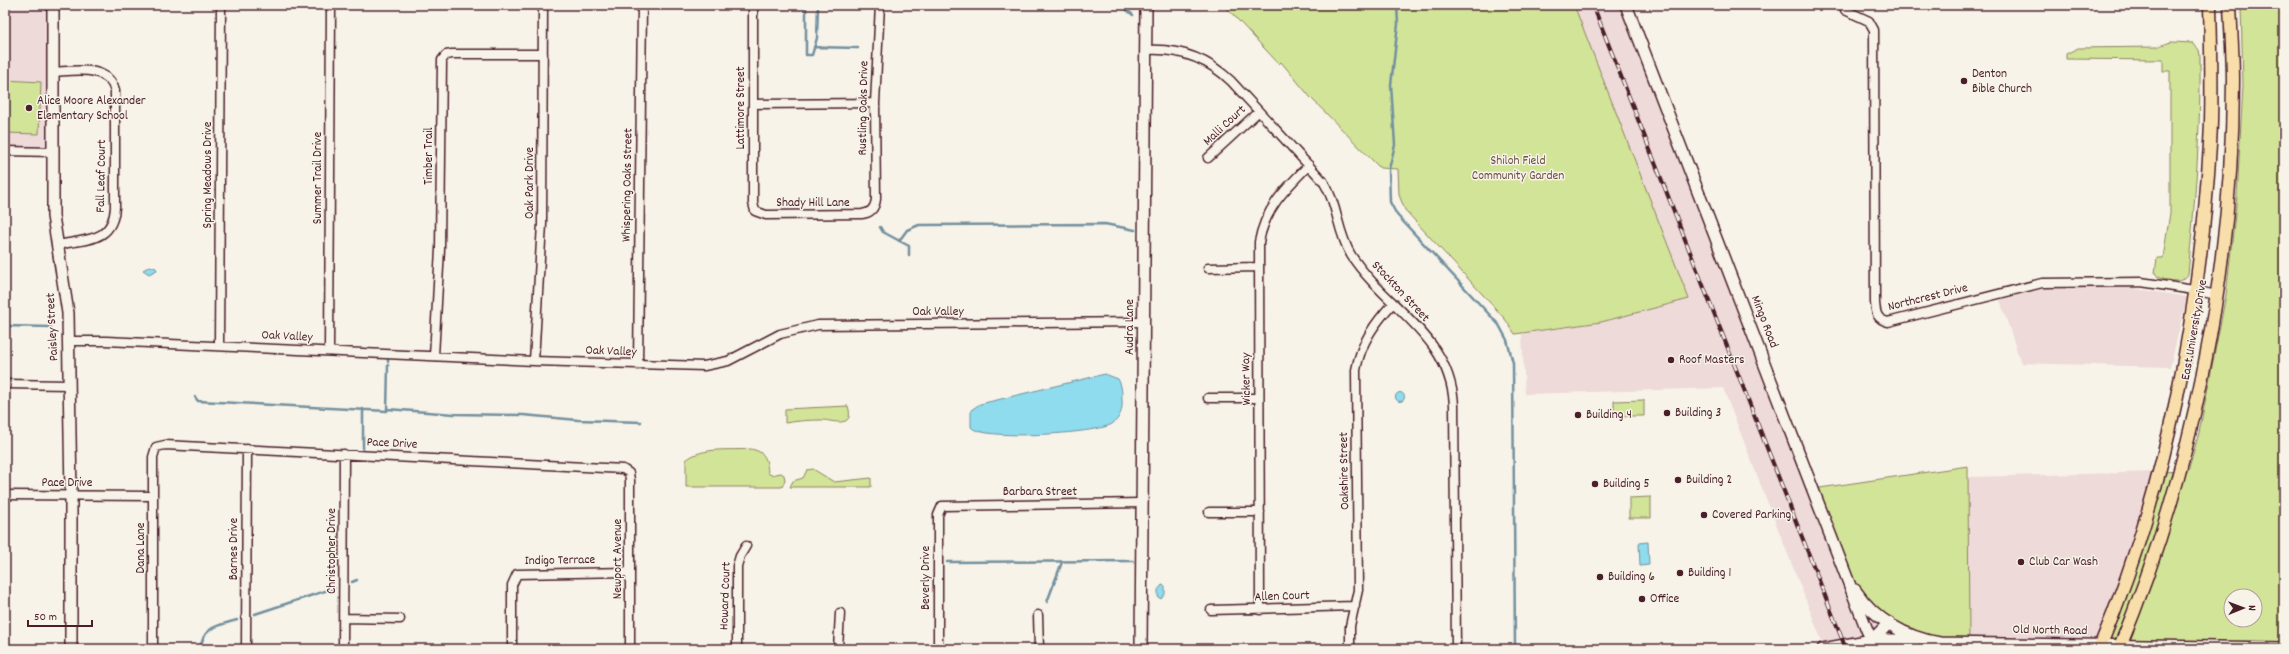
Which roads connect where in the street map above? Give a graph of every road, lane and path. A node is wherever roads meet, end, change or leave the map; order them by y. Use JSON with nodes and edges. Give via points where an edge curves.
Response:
{"nodes":[{"id":1,"x":53,"y":5,"type":"edge"},
{"id":2,"x":221,"y":5,"type":"edge"},
{"id":3,"x":331,"y":5,"type":"edge"},
{"id":4,"x":543,"y":5,"type":"edge"},
{"id":5,"x":642,"y":5,"type":"edge"},
{"id":6,"x":753,"y":5,"type":"edge"},
{"id":7,"x":880,"y":5,"type":"edge"},
{"id":8,"x":1146,"y":5,"type":"edge"},
{"id":9,"x":1626,"y":5,"type":"edge"},
{"id":10,"x":1844,"y":5,"type":"edge"},
{"id":11,"x":2210,"y":5,"type":"edge"},
{"id":12,"x":2230,"y":5,"type":"edge"},
{"id":13,"x":1146,"y":50,"type":"junction"},
{"id":14,"x":543,"y":54,"type":"junction"},
{"id":15,"x":53,"y":72,"type":"junction"},
{"id":16,"x":875,"y":103,"type":"junction"},
{"id":17,"x":753,"y":104,"type":"junction"},
{"id":18,"x":1258,"y":112,"type":"junction"},
{"id":19,"x":5,"y":152,"type":"edge"},
{"id":20,"x":53,"y":152,"type":"junction"},
{"id":21,"x":1208,"y":158,"type":"dead end"},
{"id":22,"x":1309,"y":165,"type":"junction"},
{"id":23,"x":871,"y":210,"type":"joint"},
{"id":24,"x":755,"y":211,"type":"joint"},
{"id":25,"x":57,"y":245,"type":"junction"},
{"id":26,"x":1258,"y":267,"type":"junction"},
{"id":27,"x":1208,"y":268,"type":"dead end"},
{"id":28,"x":2194,"y":290,"type":"junction"},
{"id":29,"x":2216,"y":295,"type":"junction"},
{"id":30,"x":1393,"y":303,"type":"junction"},
{"id":31,"x":1144,"y":322,"type":"junction"},
{"id":32,"x":69,"y":341,"type":"junction"},
{"id":33,"x":219,"y":346,"type":"junction"},
{"id":34,"x":329,"y":351,"type":"junction"},
{"id":35,"x":434,"y":356,"type":"junction"},
{"id":36,"x":534,"y":361,"type":"junction"},
{"id":37,"x":638,"y":365,"type":"junction"},
{"id":38,"x":5,"y":384,"type":"edge"},
{"id":39,"x":69,"y":385,"type":"junction"},
{"id":40,"x":1208,"y":398,"type":"dead end"},
{"id":41,"x":1259,"y":398,"type":"junction"},
{"id":42,"x":156,"y":447,"type":"joint"},
{"id":43,"x":247,"y":449,"type":"junction"},
{"id":44,"x":344,"y":454,"type":"junction"},
{"id":45,"x":627,"y":471,"type":"joint"},
{"id":46,"x":5,"y":495,"type":"edge"},
{"id":47,"x":71,"y":496,"type":"junction"},
{"id":48,"x":153,"y":496,"type":"junction"},
{"id":49,"x":1142,"y":503,"type":"junction"},
{"id":50,"x":940,"y":507,"type":"joint"},
{"id":51,"x":1209,"y":512,"type":"dead end"},
{"id":52,"x":1260,"y":512,"type":"junction"},
{"id":53,"x":746,"y":546,"type":"dead end"},
{"id":54,"x":1846,"y":571,"type":"junction"},
{"id":55,"x":630,"y":572,"type":"junction"},
{"id":56,"x":1355,"y":606,"type":"junction"},
{"id":57,"x":1211,"y":610,"type":"dead end"},
{"id":58,"x":1260,"y":610,"type":"junction"},
{"id":59,"x":840,"y":613,"type":"dead end"},
{"id":60,"x":1038,"y":615,"type":"dead end"},
{"id":61,"x":344,"y":618,"type":"junction"},
{"id":62,"x":400,"y":619,"type":"dead end"},
{"id":63,"x":1889,"y":623,"type":"junction"},
{"id":64,"x":1928,"y":641,"type":"junction"},
{"id":65,"x":1874,"y":644,"type":"edge"},
{"id":66,"x":2099,"y":648,"type":"edge"},
{"id":67,"x":2120,"y":648,"type":"edge"},
{"id":68,"x":2284,"y":648,"type":"edge"},
{"id":69,"x":71,"y":649,"type":"edge"},
{"id":70,"x":153,"y":649,"type":"edge"},
{"id":71,"x":246,"y":649,"type":"edge"},
{"id":72,"x":343,"y":649,"type":"edge"},
{"id":73,"x":512,"y":649,"type":"edge"},
{"id":74,"x":630,"y":649,"type":"edge"},
{"id":75,"x":737,"y":649,"type":"edge"},
{"id":76,"x":838,"y":649,"type":"edge"},
{"id":77,"x":938,"y":649,"type":"edge"},
{"id":78,"x":1039,"y":649,"type":"edge"},
{"id":79,"x":1141,"y":649,"type":"edge"},
{"id":80,"x":1350,"y":649,"type":"edge"},
{"id":81,"x":1456,"y":649,"type":"edge"},
{"id":82,"x":1823,"y":649,"type":"edge"}],
"edges":[{"from":1,"to":15,"type":"street","name":"Paisley Street"},
{"from":2,"to":33,"type":"street","name":"Spring Meadows Drive"},
{"from":3,"to":34,"type":"street","name":"Summer Trail Drive"},
{"from":4,"to":14,"type":"street","name":"Oak Park Drive"},
{"from":5,"to":37,"type":"street","name":"Whispering Oaks Street"},
{"from":6,"to":17,"type":"street","name":"Lattimore Street"},
{"from":7,"to":16,"type":"street","name":"Rustling Oaks Drive"},
{"from":8,"to":13,"type":"street","name":"Audra Lane"},
{"from":9,"to":54,"type":"street","name":"Mingo Road"},
{"from":10,"to":28,"type":"street","name":"Northcrest Drive","via":[[1845,10],[1869,21],[1874,30],[1875,303],[1876,314],[1880,320],[1888,322],[2042,283],[2141,282]]},
{"from":11,"to":28,"type":"main road","name":"East University Drive","via":[[2210,143]]},
{"from":12,"to":29,"type":"main road","name":"East University Drive","via":[[2233,81],[2230,160]]},
{"from":13,"to":18,"type":"street","name":"Stockton Street","via":[[1174,52],[1204,61],[1225,75]]},
{"from":13,"to":31,"type":"street","name":"Audra Lane"},
{"from":14,"to":35,"type":"street","name":"Timber Trail","via":[[452,54],[446,55],[442,60],[440,248]]},
{"from":14,"to":36,"type":"street","name":"Oak Park Drive","via":[[541,243]]},
{"from":15,"to":20,"type":"street","name":"Paisley Street"},
{"from":15,"to":25,"type":"street","name":"Fall Leaf Court","via":[[99,72],[110,80],[115,91],[115,207],[112,225],[101,236]]},
{"from":16,"to":17,"type":"street"},
{"from":16,"to":23,"type":"street","name":"Rustling Oaks Drive","via":[[876,199]]},
{"from":17,"to":24,"type":"street","name":"Lattimore Street","via":[[752,198]]},
{"from":18,"to":21,"type":"street","name":"Malli Court"},
{"from":18,"to":22,"type":"street","name":"Stockton Street"},
{"from":19,"to":20,"type":"street"},
{"from":20,"to":25,"type":"street","name":"Paisley Street","via":[[52,216]]},
{"from":22,"to":26,"type":"street","name":"Wicker Way","via":[[1284,190],[1266,215],[1260,235]]},
{"from":22,"to":30,"type":"street","name":"Stockton Street","via":[[1330,193],[1345,243],[1352,255]]},
{"from":23,"to":24,"type":"street","name":"Shady Hill Lane","via":[[862,214],[766,215]]},
{"from":25,"to":32,"type":"street","name":"Paisley Street","via":[[66,294]]},
{"from":26,"to":27,"type":"street"},
{"from":26,"to":41,"type":"street","name":"Wicker Way"},
{"from":28,"to":29,"type":"street","name":"Northcrest Drive"},
{"from":28,"to":66,"type":"main road","name":"East University Drive","via":[[2173,410],[2151,498],[2131,562]]},
{"from":29,"to":67,"type":"main road","name":"East University Drive","via":[[2203,370],[2173,498],[2147,581]]},
{"from":30,"to":56,"type":"street","name":"Oakshire Street","via":[[1371,329],[1360,352],[1356,370],[1358,582]]},
{"from":30,"to":81,"type":"street","name":"Stockton Street","via":[[1434,346],[1446,367],[1452,388]]},
{"from":31,"to":37,"type":"street","name":"Oak Valley","via":[[818,325],[771,338],[720,363],[704,366]]},
{"from":31,"to":49,"type":"street","name":"Audra Lane"},
{"from":32,"to":33,"type":"street","name":"Oak Valley"},
{"from":32,"to":39,"type":"street","name":"Paisley Street"},
{"from":33,"to":34,"type":"street","name":"Oak Valley"},
{"from":34,"to":35,"type":"street","name":"Oak Valley"},
{"from":35,"to":36,"type":"street","name":"Oak Valley"},
{"from":36,"to":37,"type":"street","name":"Oak Valley"},
{"from":38,"to":39,"type":"street"},
{"from":39,"to":47,"type":"street","name":"Paisley Street"},
{"from":40,"to":41,"type":"street"},
{"from":41,"to":52,"type":"street","name":"Wicker Way"},
{"from":42,"to":43,"type":"street","name":"Pace Drive","via":[[165,445]]},
{"from":42,"to":48,"type":"street","name":"Dana Lane","via":[[153,457]]},
{"from":43,"to":44,"type":"street","name":"Pace Drive"},
{"from":43,"to":71,"type":"street","name":"Barnes Drive"},
{"from":44,"to":45,"type":"street","name":"Pace Drive"},
{"from":44,"to":61,"type":"street","name":"Christopher Drive"},
{"from":45,"to":55,"type":"street","name":"Newport Avenue","via":[[630,480]]},
{"from":46,"to":47,"type":"street","name":"Pace Drive"},
{"from":47,"to":48,"type":"street","name":"Pace Drive"},
{"from":47,"to":69,"type":"street","name":"Paisley Street"},
{"from":48,"to":70,"type":"street","name":"Dana Lane"},
{"from":49,"to":50,"type":"street","name":"Barbara Street","via":[[946,504]]},
{"from":49,"to":79,"type":"street","name":"Audra Lane"},
{"from":50,"to":77,"type":"street","name":"Beverly Drive"},
{"from":51,"to":52,"type":"street"},
{"from":52,"to":58,"type":"street","name":"Wicker Way"},
{"from":53,"to":75,"type":"street","name":"Howard Court","via":[[737,566]]},
{"from":54,"to":63,"type":"street","name":"Old North Road","via":[[1862,599]]},
{"from":54,"to":65,"type":"street","name":"Mingo Road"},
{"from":55,"to":73,"type":"street","name":"Indigo Terrace","via":[[523,572],[515,576],[512,585]]},
{"from":55,"to":74,"type":"street","name":"Newport Avenue"},
{"from":56,"to":58,"type":"street","name":"Allen Court"},
{"from":56,"to":80,"type":"street","name":"Oakshire Street","via":[[1350,626]]},
{"from":57,"to":58,"type":"street","name":"Allen Court"},
{"from":59,"to":76,"type":"street"},
{"from":60,"to":78,"type":"street"},
{"from":61,"to":62,"type":"street"},
{"from":61,"to":72,"type":"street","name":"Christopher Drive"},
{"from":63,"to":64,"type":"street","name":"Old North Road","via":[[1911,636]]},
{"from":63,"to":65,"type":"street"},
{"from":64,"to":65,"type":"street"},
{"from":64,"to":66,"type":"street","name":"Old North Road","via":[[1950,644]]},
{"from":65,"to":82,"type":"street"},
{"from":66,"to":67,"type":"street","name":"Old North Road"},
{"from":67,"to":68,"type":"street","name":"Old North Road"}]}
